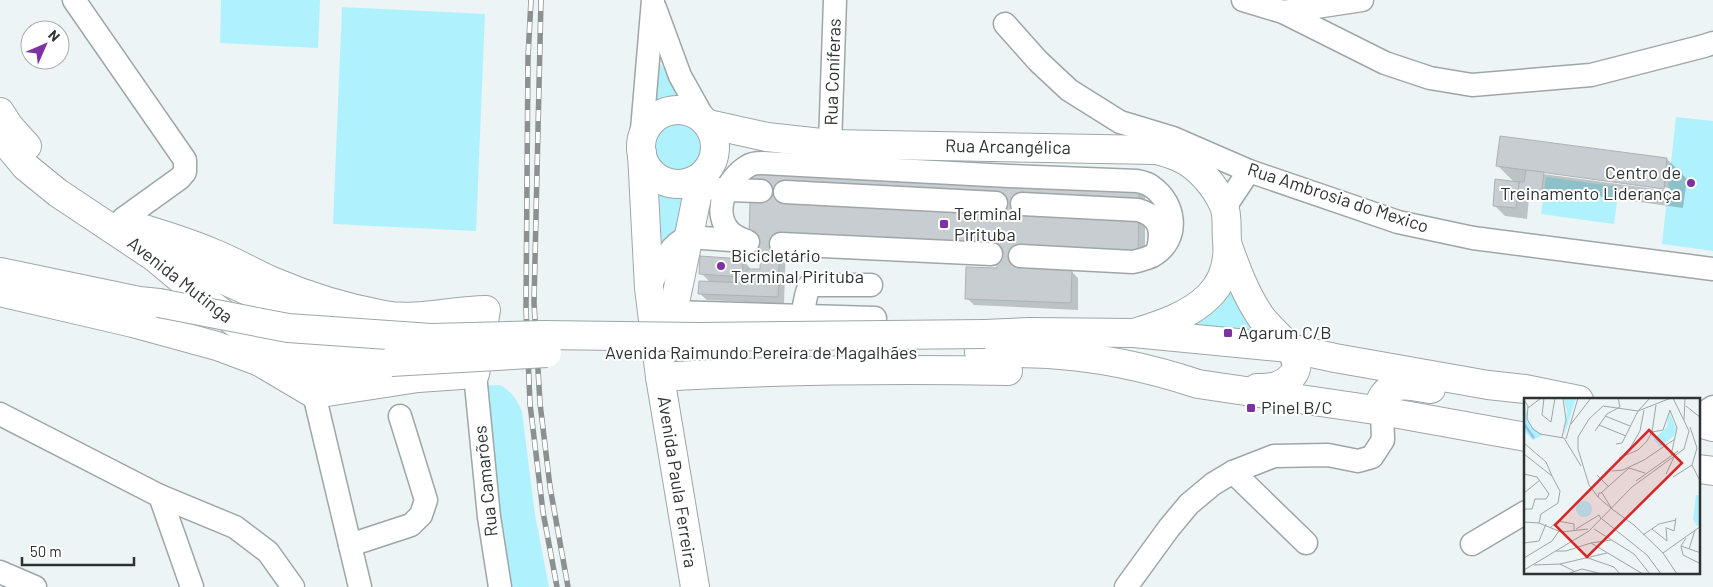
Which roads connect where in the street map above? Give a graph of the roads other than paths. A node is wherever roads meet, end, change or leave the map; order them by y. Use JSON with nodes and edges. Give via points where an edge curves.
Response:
{"nodes":[{"id":1,"x":74,"y":0,"type":"edge"},
{"id":2,"x":835,"y":0,"type":"edge"},
{"id":3,"x":1243,"y":0,"type":"edge"},
{"id":4,"x":1362,"y":0,"type":"edge"},
{"id":5,"x":653,"y":1,"type":"edge"},
{"id":6,"x":1284,"y":12,"type":"junction"},
{"id":7,"x":1005,"y":24,"type":"dead end"},
{"id":8,"x":1713,"y":43,"type":"edge"},
{"id":9,"x":0,"y":112,"type":"edge"},
{"id":10,"x":706,"y":122,"type":"junction"},
{"id":11,"x":1120,"y":122,"type":"junction"},
{"id":12,"x":0,"y":136,"type":"edge"},
{"id":13,"x":767,"y":137,"type":"junction"},
{"id":14,"x":830,"y":144,"type":"junction"},
{"id":15,"x":642,"y":147,"type":"junction"},
{"id":16,"x":1138,"y":150,"type":"junction"},
{"id":17,"x":1249,"y":171,"type":"junction"},
{"id":18,"x":705,"y":178,"type":"junction"},
{"id":19,"x":761,"y":191,"type":"dead end"},
{"id":20,"x":786,"y":192,"type":"dead end"},
{"id":21,"x":996,"y":203,"type":"dead end"},
{"id":22,"x":1022,"y":204,"type":"dead end"},
{"id":23,"x":1224,"y":207,"type":"junction"},
{"id":24,"x":129,"y":223,"type":"junction"},
{"id":25,"x":688,"y":237,"type":"junction"},
{"id":26,"x":763,"y":243,"type":"junction"},
{"id":27,"x":1228,"y":246,"type":"junction"},
{"id":28,"x":1157,"y":252,"type":"junction"},
{"id":29,"x":991,"y":254,"type":"tunnel mouth"},
{"id":30,"x":1020,"y":256,"type":"tunnel mouth"},
{"id":31,"x":1713,"y":270,"type":"edge"},
{"id":32,"x":0,"y":272,"type":"edge"},
{"id":33,"x":871,"y":285,"type":"dead end"},
{"id":34,"x":649,"y":288,"type":"junction"},
{"id":35,"x":0,"y":292,"type":"edge"},
{"id":36,"x":672,"y":312,"type":"junction"},
{"id":37,"x":802,"y":316,"type":"junction"},
{"id":38,"x":875,"y":318,"type":"dead end"},
{"id":39,"x":1134,"y":333,"type":"junction"},
{"id":40,"x":982,"y":343,"type":"junction"},
{"id":41,"x":1289,"y":348,"type":"junction"},
{"id":42,"x":371,"y":355,"type":"junction"},
{"id":43,"x":260,"y":362,"type":"junction"},
{"id":44,"x":338,"y":370,"type":"junction"},
{"id":45,"x":475,"y":374,"type":"junction"},
{"id":46,"x":660,"y":377,"type":"junction"},
{"id":47,"x":1198,"y":384,"type":"junction"},
{"id":48,"x":1488,"y":385,"type":"junction"},
{"id":49,"x":1228,"y":388,"type":"junction"},
{"id":50,"x":314,"y":394,"type":"junction"},
{"id":51,"x":1527,"y":394,"type":"edge"},
{"id":52,"x":1562,"y":398,"type":"edge"},
{"id":53,"x":1713,"y":407,"type":"edge"},
{"id":54,"x":1382,"y":411,"type":"junction"},
{"id":55,"x":0,"y":414,"type":"edge"},
{"id":56,"x":1700,"y":415,"type":"edge"},
{"id":57,"x":400,"y":416,"type":"dead end"},
{"id":58,"x":1700,"y":423,"type":"edge"},
{"id":59,"x":1524,"y":424,"type":"edge"},
{"id":60,"x":1462,"y":426,"type":"junction"},
{"id":61,"x":1713,"y":428,"type":"edge"},
{"id":62,"x":1524,"y":437,"type":"edge"},
{"id":63,"x":1700,"y":469,"type":"edge"},
{"id":64,"x":1713,"y":471,"type":"edge"},
{"id":65,"x":1233,"y":472,"type":"junction"},
{"id":66,"x":160,"y":496,"type":"junction"},
{"id":67,"x":1524,"y":513,"type":"edge"},
{"id":68,"x":1306,"y":543,"type":"dead end"},
{"id":69,"x":1472,"y":544,"type":"dead end"},
{"id":70,"x":350,"y":545,"type":"junction"},
{"id":71,"x":0,"y":572,"type":"edge"},
{"id":72,"x":35,"y":587,"type":"edge"},
{"id":73,"x":192,"y":587,"type":"edge"},
{"id":74,"x":293,"y":587,"type":"edge"},
{"id":75,"x":360,"y":587,"type":"edge"},
{"id":76,"x":500,"y":587,"type":"edge"},
{"id":77,"x":695,"y":587,"type":"edge"},
{"id":78,"x":1126,"y":587,"type":"edge"}],
"edges":[{"from":1,"to":24,"type":"street","via":[[184,160],[185,172],[180,178]]},
{"from":2,"to":14,"type":"street","name":"Rua Coníferas"},
{"from":3,"to":6,"type":"street"},
{"from":4,"to":6,"type":"street"},
{"from":5,"to":10,"type":"street","via":[[680,76]]},
{"from":5,"to":15,"type":"street"},
{"from":6,"to":8,"type":"street","via":[[1386,63],[1430,78],[1472,85],[1591,75]]},
{"from":7,"to":11,"type":"street","name":"Rua Ambrosia do Mexico","via":[[1069,90]]},
{"from":9,"to":24,"type":"main road","name":"Avenida Mutinga","via":[[39,159]]},
{"from":10,"to":13,"type":"main road","name":"Rua Arcangélica"},
{"from":10,"to":15,"type":"main road","via":[[691,112],[669,110],[650,122]]},
{"from":10,"to":18,"type":"main road","via":[[716,146]]},
{"from":11,"to":16,"type":"street"},
{"from":11,"to":17,"type":"street","name":"Rua Ambrosia do Mexico","via":[[1173,138]]},
{"from":12,"to":42,"type":"main road","name":"Avenida Mutinga","via":[[26,167],[58,193],[154,257],[249,333],[269,342]]},
{"from":13,"to":14,"type":"main road","name":"Rua Arcangélica"},
{"from":13,"to":18,"type":"main road","name":"Rua Arcangélica","via":[[742,144]]},
{"from":14,"to":16,"type":"main road","name":"Rua Arcangélica"},
{"from":15,"to":18,"type":"main road","via":[[645,163],[651,172],[668,183]]},
{"from":15,"to":34,"type":"main road","name":"Avenida Paula Ferreira"},
{"from":16,"to":23,"type":"main road","name":"Rua Arcangélica","via":[[1156,150],[1180,157],[1211,184]]},
{"from":17,"to":23,"type":"street"},
{"from":17,"to":31,"type":"street","name":"Rua Ambrosia do Mexico","via":[[1398,222],[1473,238]]},
{"from":18,"to":19,"type":"street"},
{"from":18,"to":25,"type":"main road"},
{"from":18,"to":26,"type":"street","via":[[730,232],[737,237]]},
{"from":18,"to":28,"type":"street","via":[[737,174],[748,165],[763,163],[1137,181],[1150,184],[1161,194],[1171,212],[1171,232]]},
{"from":20,"to":21,"type":"street"},
{"from":22,"to":28,"type":"street","via":[[1149,213],[1160,230]]},
{"from":23,"to":27,"type":"main road"},
{"from":24,"to":42,"type":"main road","name":"Avenida Mutinga","bridge":true,"via":[[218,278],[263,299],[325,321]]},
{"from":24,"to":45,"type":"main road","via":[[214,253],[273,282],[340,306],[418,317],[486,310]]},
{"from":25,"to":26,"type":"street"},
{"from":25,"to":34,"type":"street","via":[[670,250]]},
{"from":25,"to":36,"type":"main road"},
{"from":26,"to":29,"type":"street"},
{"from":27,"to":39,"type":"main road","via":[[1224,272],[1210,296],[1180,316]]},
{"from":27,"to":41,"type":"main road","via":[[1253,305]]},
{"from":28,"to":30,"type":"street","via":[[1134,262]]},
{"from":32,"to":42,"type":"main road","bridge":true,"via":[[288,328]]},
{"from":33,"to":37,"type":"street","via":[[810,286]]},
{"from":34,"to":46,"type":"main road","name":"Avenida Paula Ferreira"},
{"from":35,"to":43,"type":"main road","name":"Avenida Raimundo Pereira de Magalhães","via":[[133,323],[217,346]]},
{"from":36,"to":37,"type":"street"},
{"from":36,"to":46,"type":"main road"},
{"from":37,"to":38,"type":"street"},
{"from":39,"to":40,"type":"main road","name":"Avenida Raimundo Pereira de Magalhães","via":[[1029,332]]},
{"from":39,"to":41,"type":"main road","name":"Avenida Raimundo Pereira de Magalhães"},
{"from":40,"to":42,"type":"main road","name":"Avenida Raimundo Pereira de Magalhães","bridge":true},
{"from":40,"to":42,"type":"main road","bridge":true,"via":[[544,335],[432,338]]},
{"from":40,"to":47,"type":"main road","name":"Avenida Raimundo Pereira de Magalhães","via":[[1102,361]]},
{"from":41,"to":48,"type":"main road","name":"Avenida Raimundo Pereira de Magalhães"},
{"from":41,"to":49,"type":"main road","via":[[1297,360],[1296,372],[1286,383],[1273,388]]},
{"from":42,"to":44,"type":"main road","name":"Avenida Raimundo Pereira de Magalhães"},
{"from":43,"to":44,"type":"main road","name":"Avenida Raimundo Pereira de Magalhães"},
{"from":43,"to":50,"type":"main road"},
{"from":44,"to":50,"type":"main road"},
{"from":45,"to":50,"type":"main road","via":[[418,378]]},
{"from":45,"to":76,"type":"street","name":"Rua Camarões","via":[[488,517]]},
{"from":46,"to":47,"type":"main road","via":[[945,369],[1041,371]]},
{"from":46,"to":77,"type":"main road","name":"Avenida Paula Ferreira"},
{"from":47,"to":49,"type":"main road","name":"Avenida Raimundo Pereira de Magalhães"},
{"from":48,"to":51,"type":"main road","name":"Avenida Raimundo Pereira de Magalhães"},
{"from":48,"to":54,"type":"main road","via":[[1468,393],[1399,386],[1381,397]]},
{"from":49,"to":54,"type":"main road","name":"Avenida Raimundo Pereira de Magalhães"},
{"from":50,"to":70,"type":"street"},
{"from":51,"to":52,"type":"main road","name":"Avenida Raimundo Pereira de Magalhães"},
{"from":53,"to":56,"type":"street"},
{"from":54,"to":60,"type":"main road","name":"Avenida Raimundo Pereira de Magalhães"},
{"from":54,"to":65,"type":"street","via":[[1383,440],[1372,457],[1358,461],[1328,455],[1274,456]]},
{"from":55,"to":66,"type":"street"},
{"from":57,"to":70,"type":"street","via":[[426,500],[421,515],[411,525]]},
{"from":58,"to":61,"type":"main road"},
{"from":59,"to":60,"type":"main road","via":[[1509,428]]},
{"from":60,"to":62,"type":"main road","name":"Avenida Raimundo Pereira de Magalhães"},
{"from":63,"to":64,"type":"main road"},
{"from":65,"to":68,"type":"street"},
{"from":65,"to":78,"type":"street","via":[[1190,504]]},
{"from":66,"to":73,"type":"street"},
{"from":66,"to":74,"type":"street","via":[[236,527],[268,552]]},
{"from":67,"to":69,"type":"street"},
{"from":70,"to":75,"type":"street"},
{"from":71,"to":72,"type":"street"}]}
